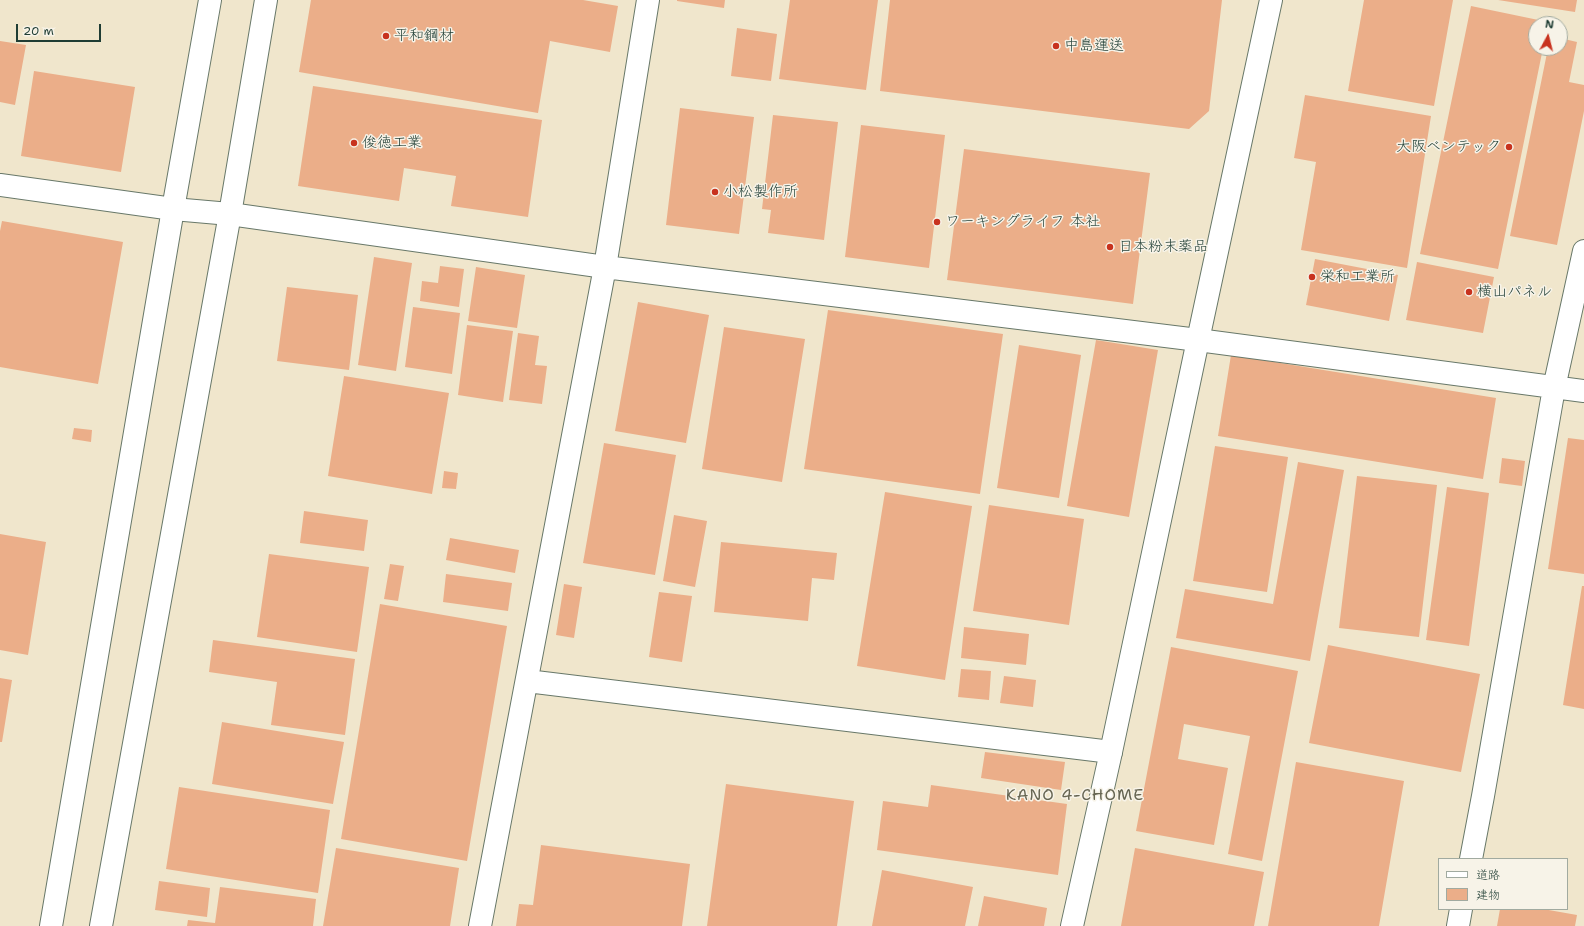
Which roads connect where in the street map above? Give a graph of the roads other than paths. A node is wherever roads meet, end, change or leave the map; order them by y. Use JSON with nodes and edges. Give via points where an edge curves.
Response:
{"nodes":[{"id":1,"x":210,"y":0,"type":"edge"},
{"id":2,"x":266,"y":0,"type":"edge"},
{"id":3,"x":648,"y":0,"type":"edge"},
{"id":4,"x":1271,"y":0,"type":"edge"},
{"id":5,"x":0,"y":185,"type":"edge"},
{"id":6,"x":173,"y":209,"type":"junction"},
{"id":7,"x":230,"y":214,"type":"junction"},
{"id":8,"x":1584,"y":251,"type":"edge"},
{"id":9,"x":605,"y":267,"type":"junction"},
{"id":10,"x":1198,"y":340,"type":"junction"},
{"id":11,"x":1554,"y":388,"type":"junction"},
{"id":12,"x":1584,"y":391,"type":"edge"},
{"id":13,"x":527,"y":681,"type":"junction"},
{"id":14,"x":1111,"y":752,"type":"junction"},
{"id":15,"x":1471,"y":858,"type":"edge"},
{"id":16,"x":1461,"y":910,"type":"edge"},
{"id":17,"x":52,"y":926,"type":"edge"},
{"id":18,"x":101,"y":926,"type":"edge"},
{"id":19,"x":480,"y":926,"type":"edge"},
{"id":20,"x":1072,"y":926,"type":"edge"},
{"id":21,"x":1458,"y":926,"type":"edge"}],
"edges":[{"from":1,"to":6,"type":"street"},
{"from":2,"to":7,"type":"street"},
{"from":3,"to":9,"type":"street"},
{"from":4,"to":10,"type":"street"},
{"from":5,"to":6,"type":"street"},
{"from":6,"to":7,"type":"street"},
{"from":6,"to":17,"type":"street"},
{"from":7,"to":9,"type":"street"},
{"from":7,"to":18,"type":"street"},
{"from":8,"to":11,"type":"street"},
{"from":9,"to":10,"type":"street"},
{"from":9,"to":13,"type":"street"},
{"from":10,"to":11,"type":"street"},
{"from":10,"to":14,"type":"street"},
{"from":11,"to":12,"type":"street"},
{"from":11,"to":15,"type":"street"},
{"from":13,"to":14,"type":"street"},
{"from":13,"to":19,"type":"street"},
{"from":14,"to":20,"type":"street"},
{"from":16,"to":21,"type":"street"}]}
